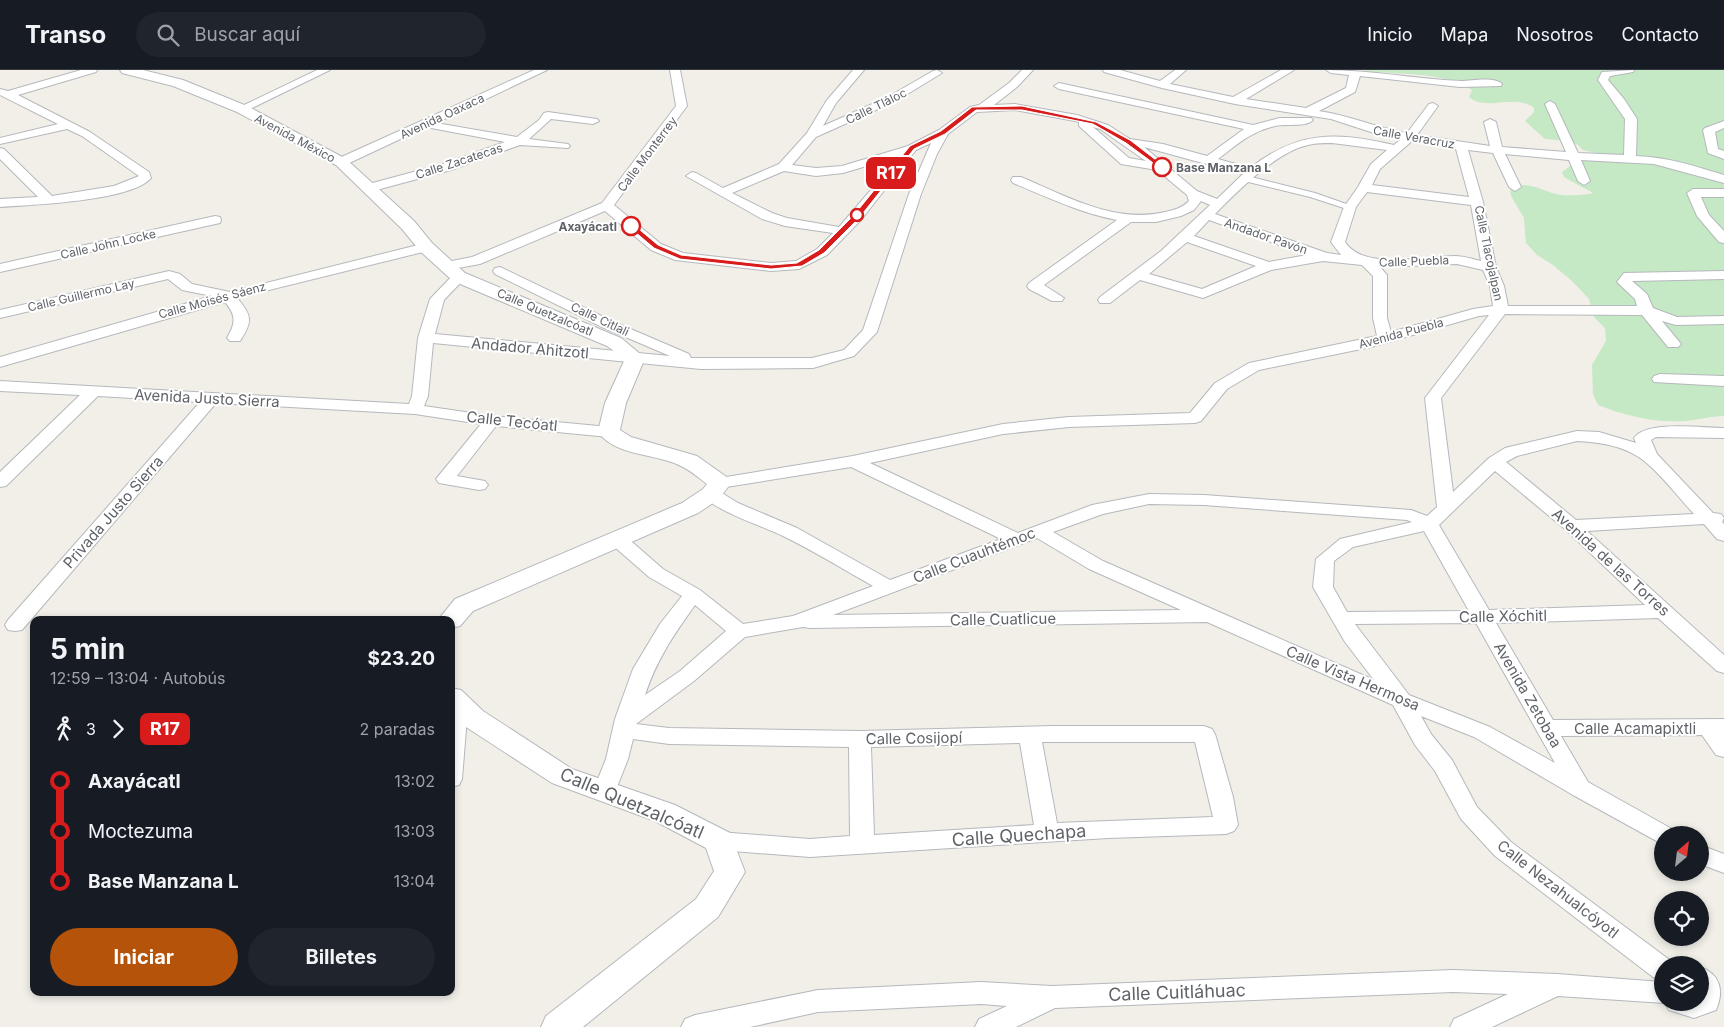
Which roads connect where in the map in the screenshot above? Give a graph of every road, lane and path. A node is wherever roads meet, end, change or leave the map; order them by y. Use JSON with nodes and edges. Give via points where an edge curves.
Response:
{"nodes":[{"id":1,"x":92,"y":70,"type":"edge"},
{"id":2,"x":127,"y":70,"type":"edge"},
{"id":3,"x":325,"y":70,"type":"edge"},
{"id":4,"x":542,"y":70,"type":"edge"},
{"id":5,"x":675,"y":70,"type":"edge"},
{"id":6,"x":859,"y":70,"type":"edge"},
{"id":7,"x":1028,"y":70,"type":"edge"},
{"id":8,"x":1108,"y":70,"type":"edge"},
{"id":9,"x":1181,"y":70,"type":"edge"},
{"id":10,"x":1289,"y":70,"type":"edge"},
{"id":11,"x":1331,"y":70,"type":"edge"},
{"id":12,"x":1629,"y":70,"type":"edge"},
{"id":13,"x":937,"y":73,"type":"dead end"},
{"id":14,"x":1355,"y":74,"type":"junction"},
{"id":15,"x":1497,"y":84,"type":"dead end"},
{"id":16,"x":1162,"y":85,"type":"junction"},
{"id":17,"x":1058,"y":86,"type":"dead end"},
{"id":18,"x":4,"y":93,"type":"edge"},
{"id":19,"x":1235,"y":101,"type":"junction"},
{"id":20,"x":1550,"y":104,"type":"dead end"},
{"id":21,"x":1433,"y":106,"type":"dead end"},
{"id":22,"x":983,"y":108,"type":"junction"},
{"id":23,"x":242,"y":109,"type":"junction"},
{"id":24,"x":1308,"y":112,"type":"junction"},
{"id":25,"x":1077,"y":118,"type":"junction"},
{"id":26,"x":593,"y":120,"type":"dead end"},
{"id":27,"x":1490,"y":122,"type":"dead end"},
{"id":28,"x":1353,"y":123,"type":"junction"},
{"id":29,"x":426,"y":124,"type":"junction"},
{"id":30,"x":1724,"y":124,"type":"edge"},
{"id":31,"x":68,"y":125,"type":"junction"},
{"id":32,"x":1253,"y":128,"type":"junction"},
{"id":33,"x":943,"y":132,"type":"junction"},
{"id":34,"x":812,"y":135,"type":"junction"},
{"id":35,"x":1410,"y":137,"type":"junction"},
{"id":36,"x":0,"y":141,"type":"edge"},
{"id":37,"x":519,"y":141,"type":"junction"},
{"id":38,"x":1128,"y":141,"type":"junction"},
{"id":39,"x":564,"y":146,"type":"dead end"},
{"id":40,"x":1461,"y":146,"type":"junction"},
{"id":41,"x":912,"y":148,"type":"junction"},
{"id":42,"x":1397,"y":149,"type":"junction"},
{"id":43,"x":1497,"y":150,"type":"junction"},
{"id":44,"x":0,"y":152,"type":"edge"},
{"id":45,"x":1724,"y":155,"type":"edge"},
{"id":46,"x":1574,"y":157,"type":"junction"},
{"id":47,"x":1630,"y":158,"type":"junction"},
{"id":48,"x":1209,"y":160,"type":"junction"},
{"id":49,"x":341,"y":162,"type":"junction"},
{"id":50,"x":783,"y":167,"type":"junction"},
{"id":51,"x":1162,"y":167,"type":"junction"},
{"id":52,"x":1700,"y":173,"type":"junction"},
{"id":53,"x":692,"y":176,"type":"dead end"},
{"id":54,"x":1251,"y":176,"type":"junction"},
{"id":55,"x":1724,"y":179,"type":"edge"},
{"id":56,"x":1017,"y":180,"type":"dead end"},
{"id":57,"x":1584,"y":181,"type":"dead end"},
{"id":58,"x":1515,"y":187,"type":"dead end"},
{"id":59,"x":369,"y":188,"type":"junction"},
{"id":60,"x":1364,"y":188,"type":"junction"},
{"id":61,"x":723,"y":192,"type":"junction"},
{"id":62,"x":1724,"y":193,"type":"edge"},
{"id":63,"x":1193,"y":194,"type":"junction"},
{"id":64,"x":1693,"y":194,"type":"junction"},
{"id":65,"x":49,"y":200,"type":"junction"},
{"id":66,"x":1478,"y":202,"type":"junction"},
{"id":67,"x":0,"y":203,"type":"edge"},
{"id":68,"x":1219,"y":204,"type":"junction"},
{"id":69,"x":607,"y":206,"type":"junction"},
{"id":70,"x":1350,"y":207,"type":"junction"},
{"id":71,"x":1206,"y":215,"type":"junction"},
{"id":72,"x":1128,"y":218,"type":"junction"},
{"id":73,"x":216,"y":220,"type":"dead end"},
{"id":74,"x":842,"y":231,"type":"junction"},
{"id":75,"x":1183,"y":237,"type":"junction"},
{"id":76,"x":1724,"y":239,"type":"edge"},
{"id":77,"x":426,"y":247,"type":"junction"},
{"id":78,"x":1325,"y":256,"type":"junction"},
{"id":79,"x":475,"y":261,"type":"junction"},
{"id":80,"x":1368,"y":263,"type":"junction"},
{"id":81,"x":1268,"y":266,"type":"junction"},
{"id":82,"x":1489,"y":267,"type":"junction"},
{"id":83,"x":0,"y":268,"type":"edge"},
{"id":84,"x":500,"y":271,"type":"junction"},
{"id":85,"x":453,"y":272,"type":"junction"},
{"id":86,"x":1136,"y":275,"type":"junction"},
{"id":87,"x":1724,"y":275,"type":"edge"},
{"id":88,"x":483,"y":286,"type":"junction"},
{"id":89,"x":227,"y":295,"type":"junction"},
{"id":90,"x":1057,"y":298,"type":"dead end"},
{"id":91,"x":1106,"y":300,"type":"dead end"},
{"id":92,"x":1501,"y":310,"type":"junction"},
{"id":93,"x":1646,"y":311,"type":"junction"},
{"id":94,"x":0,"y":314,"type":"edge"},
{"id":95,"x":1724,"y":320,"type":"edge"},
{"id":96,"x":870,"y":332,"type":"joint"},
{"id":97,"x":234,"y":338,"type":"dead end"},
{"id":98,"x":426,"y":338,"type":"junction"},
{"id":99,"x":1385,"y":338,"type":"junction"},
{"id":100,"x":1673,"y":344,"type":"dead end"},
{"id":101,"x":635,"y":358,"type":"junction"},
{"id":102,"x":0,"y":362,"type":"edge"},
{"id":103,"x":702,"y":364,"type":"junction"},
{"id":104,"x":1660,"y":379,"type":"dead end"},
{"id":105,"x":1724,"y":381,"type":"edge"},
{"id":106,"x":0,"y":386,"type":"edge"},
{"id":107,"x":93,"y":392,"type":"junction"},
{"id":108,"x":211,"y":399,"type":"junction"},
{"id":109,"x":415,"y":409,"type":"junction"},
{"id":110,"x":492,"y":420,"type":"junction"},
{"id":111,"x":609,"y":432,"type":"junction"},
{"id":112,"x":1724,"y":433,"type":"edge"},
{"id":113,"x":1649,"y":456,"type":"junction"},
{"id":114,"x":853,"y":461,"type":"junction"},
{"id":115,"x":1495,"y":462,"type":"junction"},
{"id":116,"x":0,"y":482,"type":"edge"},
{"id":117,"x":479,"y":485,"type":"dead end"},
{"id":118,"x":715,"y":489,"type":"junction"},
{"id":119,"x":1446,"y":507,"type":"junction"},
{"id":120,"x":1716,"y":518,"type":"edge"},
{"id":121,"x":1429,"y":524,"type":"junction"},
{"id":122,"x":1572,"y":526,"type":"junction"},
{"id":123,"x":1038,"y":530,"type":"junction"},
{"id":124,"x":1724,"y":535,"type":"edge"},
{"id":125,"x":617,"y":539,"type":"junction"},
{"id":126,"x":1016,"y":539,"type":"junction"},
{"id":127,"x":889,"y":587,"type":"junction"},
{"id":128,"x":692,"y":594,"type":"junction"},
{"id":129,"x":1665,"y":611,"type":"junction"},
{"id":130,"x":454,"y":616,"type":"edge"},
{"id":131,"x":1210,"y":616,"type":"junction"},
{"id":132,"x":1483,"y":617,"type":"junction"},
{"id":133,"x":1341,"y":618,"type":"junction"},
{"id":134,"x":796,"y":622,"type":"junction"},
{"id":135,"x":15,"y":625,"type":"dead end"},
{"id":136,"x":738,"y":631,"type":"junction"},
{"id":137,"x":1724,"y":666,"type":"edge"},
{"id":138,"x":1401,"y":700,"type":"junction"},
{"id":139,"x":455,"y":701,"type":"edge"},
{"id":140,"x":626,"y":725,"type":"junction"},
{"id":141,"x":1717,"y":727,"type":"edge"},
{"id":142,"x":1546,"y":728,"type":"junction"},
{"id":143,"x":1204,"y":734,"type":"joint"},
{"id":144,"x":1030,"y":735,"type":"junction"},
{"id":145,"x":860,"y":739,"type":"junction"},
{"id":146,"x":1724,"y":749,"type":"edge"},
{"id":147,"x":1581,"y":789,"type":"junction"},
{"id":148,"x":606,"y":791,"type":"junction"},
{"id":149,"x":1654,"y":829,"type":"edge"},
{"id":150,"x":1048,"y":833,"type":"junction"},
{"id":151,"x":719,"y":841,"type":"junction"},
{"id":152,"x":862,"y":845,"type":"junction"},
{"id":153,"x":1709,"y":858,"type":"edge"},
{"id":154,"x":1724,"y":864,"type":"edge"},
{"id":155,"x":1654,"y":963,"type":"edge"},
{"id":156,"x":1556,"y":985,"type":"junction"},
{"id":157,"x":1711,"y":985,"type":"edge"},
{"id":158,"x":1654,"y":991,"type":"edge"},
{"id":159,"x":1052,"y":997,"type":"junction"},
{"id":160,"x":1709,"y":1000,"type":"edge"},
{"id":161,"x":558,"y":1027,"type":"edge"},
{"id":162,"x":695,"y":1027,"type":"edge"},
{"id":163,"x":989,"y":1027,"type":"edge"},
{"id":164,"x":1464,"y":1027,"type":"edge"}],
"edges":[{"from":1,"to":18,"type":"street"},
{"from":2,"to":23,"type":"street","name":"Avenida México","via":[[178,83]]},
{"from":3,"to":23,"type":"street"},
{"from":4,"to":29,"type":"street","name":"Avenida Oaxaca"},
{"from":5,"to":69,"type":"street","name":"Calle Monterrey","via":[[682,106]]},
{"from":6,"to":34,"type":"street","via":[[831,102]]},
{"from":7,"to":22,"type":"street","via":[[1013,86]]},
{"from":8,"to":16,"type":"street","name":"Calle Veracruz"},
{"from":9,"to":16,"type":"street"},
{"from":10,"to":19,"type":"street"},
{"from":11,"to":14,"type":"street"},
{"from":12,"to":47,"type":"street","via":[[1606,74],[1603,80],[1620,100],[1630,119]]},
{"from":13,"to":34,"type":"street","name":"Calle Tláloc","via":[[892,100]]},
{"from":14,"to":15,"type":"street","via":[[1460,84]]},
{"from":14,"to":24,"type":"street","via":[[1351,90]]},
{"from":16,"to":19,"type":"street","name":"Calle Veracruz"},
{"from":17,"to":32,"type":"street"},
{"from":18,"to":31,"type":"street"},
{"from":19,"to":24,"type":"street","name":"Calle Veracruz"},
{"from":20,"to":46,"type":"street"},
{"from":21,"to":35,"type":"street"},
{"from":22,"to":25,"type":"street","via":[[1015,107]]},
{"from":22,"to":33,"type":"street","via":[[974,109]]},
{"from":23,"to":49,"type":"street","name":"Avenida México"},
{"from":24,"to":28,"type":"street","name":"Calle Veracruz"},
{"from":25,"to":38,"type":"street","via":[[1104,127]]},
{"from":25,"to":51,"type":"street","via":[[1125,161]]},
{"from":26,"to":37,"type":"street","name":"Calle Zacatecas","via":[[548,116]]},
{"from":27,"to":43,"type":"street"},
{"from":28,"to":32,"type":"street","via":[[1301,119]]},
{"from":28,"to":35,"type":"street","name":"Calle Veracruz"},
{"from":29,"to":37,"type":"street"},
{"from":29,"to":49,"type":"street","name":"Avenida Oaxaca"},
{"from":30,"to":45,"type":"street","via":[[1709,130],[1712,151]]},
{"from":31,"to":36,"type":"street"},
{"from":31,"to":65,"type":"street","via":[[86,134],[145,178],[130,186]]},
{"from":32,"to":48,"type":"street"},
{"from":33,"to":41,"type":"street"},
{"from":33,"to":96,"type":"street","via":[[916,194]]},
{"from":34,"to":50,"type":"street"},
{"from":35,"to":40,"type":"street","name":"Calle Veracruz"},
{"from":35,"to":42,"type":"street"},
{"from":37,"to":39,"type":"street"},
{"from":37,"to":59,"type":"street","name":"Calle Zacatecas","via":[[447,167]]},
{"from":38,"to":48,"type":"street"},
{"from":38,"to":51,"type":"street"},
{"from":40,"to":43,"type":"street","name":"Calle Veracruz"},
{"from":40,"to":66,"type":"street","name":"Calle Tlacojalpan"},
{"from":41,"to":50,"type":"street","via":[[843,169],[816,172]]},
{"from":41,"to":74,"type":"street"},
{"from":42,"to":54,"type":"street","via":[[1373,143],[1315,141],[1297,144],[1278,154]]},
{"from":42,"to":60,"type":"street","via":[[1375,167]]},
{"from":43,"to":46,"type":"street","name":"Calle Veracruz"},
{"from":43,"to":58,"type":"street"},
{"from":44,"to":65,"type":"street"},
{"from":46,"to":47,"type":"street","name":"Calle Veracruz"},
{"from":46,"to":57,"type":"street"},
{"from":47,"to":52,"type":"street","name":"Calle Veracruz","via":[[1677,164]]},
{"from":48,"to":54,"type":"street"},
{"from":49,"to":59,"type":"street","name":"Avenida México"},
{"from":50,"to":61,"type":"street"},
{"from":51,"to":63,"type":"street"},
{"from":52,"to":55,"type":"street","name":"Calle Veracruz"},
{"from":52,"to":64,"type":"street"},
{"from":53,"to":61,"type":"street"},
{"from":54,"to":68,"type":"street"},
{"from":54,"to":70,"type":"street","via":[[1259,183]]},
{"from":56,"to":72,"type":"street","via":[[1093,209]]},
{"from":59,"to":77,"type":"street","name":"Avenida México","via":[[408,224]]},
{"from":60,"to":66,"type":"street"},
{"from":60,"to":70,"type":"street"},
{"from":61,"to":74,"type":"street","via":[[785,222]]},
{"from":62,"to":64,"type":"street"},
{"from":63,"to":68,"type":"street"},
{"from":63,"to":72,"type":"street","via":[[1195,201],[1190,208],[1170,215]]},
{"from":64,"to":76,"type":"street","via":[[1703,216]]},
{"from":65,"to":67,"type":"street"},
{"from":66,"to":82,"type":"street","name":"Calle Tlacojalpan"},
{"from":68,"to":71,"type":"street"},
{"from":69,"to":74,"type":"street","via":[[656,247],[680,257],[710,262],[771,267],[799,265],[822,252]]},
{"from":69,"to":79,"type":"street"},
{"from":70,"to":80,"type":"street","via":[[1338,242],[1344,251]]},
{"from":71,"to":75,"type":"street"},
{"from":71,"to":78,"type":"street","name":"Andador Pavón"},
{"from":72,"to":90,"type":"street","via":[[1034,286]]},
{"from":73,"to":83,"type":"street","name":"Calle John Locke"},
{"from":75,"to":81,"type":"street"},
{"from":75,"to":86,"type":"street"},
{"from":77,"to":85,"type":"street","name":"Avenida México"},
{"from":77,"to":89,"type":"street","name":"Calle Moisés Sáenz"},
{"from":78,"to":80,"type":"street"},
{"from":78,"to":81,"type":"street"},
{"from":79,"to":84,"type":"street","name":"Calle Quetzalcóatl"},
{"from":79,"to":85,"type":"street"},
{"from":80,"to":82,"type":"street","name":"Calle Puebla","via":[[1457,260]]},
{"from":80,"to":99,"type":"street","via":[[1380,276],[1380,318]]},
{"from":81,"to":86,"type":"street","via":[[1203,294]]},
{"from":82,"to":92,"type":"street","name":"Calle Tlacojalpan","via":[[1497,286]]},
{"from":84,"to":88,"type":"street","name":"Calle Quetzalcóatl"},
{"from":84,"to":103,"type":"street","name":"Calle Citlali","via":[[607,324]]},
{"from":85,"to":88,"type":"street","name":"Avenida México"},
{"from":85,"to":98,"type":"street","via":[[437,299]]},
{"from":86,"to":91,"type":"street"},
{"from":87,"to":93,"type":"street","via":[[1629,276],[1624,282],[1642,297]]},
{"from":88,"to":101,"type":"street","name":"Calle Quetzalcóatl","via":[[614,342]]},
{"from":89,"to":94,"type":"street","name":"Calle Guillermo Lay","via":[[186,287],[175,277],[163,276]]},
{"from":89,"to":97,"type":"street","via":[[243,316],[243,325]]},
{"from":89,"to":102,"type":"street","name":"Calle Moisés Sáenz"},
{"from":92,"to":93,"type":"street","name":"Avenida Puebla"},
{"from":92,"to":99,"type":"street","name":"Avenida Puebla","via":[[1478,312]]},
{"from":92,"to":119,"type":"street","name":"Calle Tlacojalpan","via":[[1433,398]]},
{"from":93,"to":95,"type":"street","name":"Avenida Puebla","via":[[1676,321]]},
{"from":93,"to":100,"type":"street"},
{"from":96,"to":103,"type":"street","name":"Calle Citlali","via":[[849,353],[813,364]]},
{"from":98,"to":101,"type":"street","name":"Andador Ahitzotl"},
{"from":98,"to":109,"type":"street","via":[[420,396]]},
{"from":99,"to":114,"type":"street","name":"Avenida Puebla","via":[[1254,366],[1221,386],[1196,418],[1069,422],[1003,429]]},
{"from":101,"to":103,"type":"street","name":"Calle Citlali"},
{"from":101,"to":111,"type":"street","via":[[609,418]]},
{"from":104,"to":105,"type":"street"},
{"from":106,"to":107,"type":"street","name":"Avenida Justo Sierra"},
{"from":107,"to":108,"type":"street","name":"Avenida Justo Sierra"},
{"from":107,"to":116,"type":"street"},
{"from":108,"to":109,"type":"street","name":"Avenida Justo Sierra"},
{"from":108,"to":135,"type":"street","name":"Privada Justo Sierra"},
{"from":109,"to":110,"type":"street","name":"Calle Tecóatl"},
{"from":110,"to":111,"type":"street","name":"Calle Tecóatl"},
{"from":110,"to":117,"type":"street","via":[[445,479]]},
{"from":111,"to":118,"type":"street","via":[[623,442],[689,461]]},
{"from":112,"to":113,"type":"street","via":[[1653,432],[1642,438]]},
{"from":113,"to":115,"type":"street","via":[[1600,437],[1577,436],[1511,452]]},
{"from":113,"to":120,"type":"street"},
{"from":114,"to":118,"type":"street"},
{"from":114,"to":126,"type":"street"},
{"from":115,"to":119,"type":"street"},
{"from":115,"to":122,"type":"street","name":"Avenida de las Torres"},
{"from":118,"to":125,"type":"street","via":[[690,508]]},
{"from":118,"to":127,"type":"street","via":[[732,507],[790,532]]},
{"from":119,"to":121,"type":"street"},
{"from":120,"to":122,"type":"street"},
{"from":120,"to":124,"type":"street"},
{"from":121,"to":123,"type":"street","name":"Calle Cuauhtémoc","via":[[1411,514],[1264,503],[1149,500],[1098,509]]},
{"from":121,"to":132,"type":"street","name":"Avenida Zetobaa"},
{"from":121,"to":133,"type":"street","name":"Calle Nezahualcóyotl","via":[[1347,543],[1325,560],[1323,587]]},
{"from":122,"to":129,"type":"street","name":"Avenida de las Torres"},
{"from":123,"to":126,"type":"street","name":"Calle Cuauhtémoc"},
{"from":123,"to":131,"type":"street","name":"Calle Vista Hermosa","via":[[1096,565]]},
{"from":125,"to":128,"type":"street","via":[[656,573]]},
{"from":125,"to":130,"type":"street","via":[[464,605]]},
{"from":126,"to":127,"type":"street","name":"Calle Cuauhtémoc"},
{"from":127,"to":134,"type":"street","name":"Calle Cuauhtémoc"},
{"from":128,"to":136,"type":"street"},
{"from":128,"to":140,"type":"street","via":[[643,669]]},
{"from":129,"to":132,"type":"street","name":"Calle Xóchitl"},
{"from":129,"to":137,"type":"street","name":"Avenida de las Torres"},
{"from":131,"to":134,"type":"street","name":"Calle Cuatlicue"},
{"from":131,"to":138,"type":"street","name":"Calle Vista Hermosa"},
{"from":132,"to":133,"type":"street","name":"Calle Xóchitl"},
{"from":132,"to":142,"type":"street","name":"Avenida Zetobaa"},
{"from":133,"to":138,"type":"street","name":"Calle Nezahualcóyotl"},
{"from":134,"to":136,"type":"street","name":"Calle Cuauhtémoc"},
{"from":136,"to":140,"type":"street"},
{"from":138,"to":147,"type":"street","name":"Calle Vista Hermosa","via":[[1482,732]]},
{"from":138,"to":155,"type":"street","name":"Calle Nezahualcóyotl","via":[[1444,766],[1469,813],[1503,849]]},
{"from":139,"to":148,"type":"street","name":"Calle Quetzalcóatl","via":[[473,718],[562,776]]},
{"from":140,"to":145,"type":"street","name":"Calle Cosijopí","via":[[668,736]]},
{"from":140,"to":148,"type":"street"},
{"from":141,"to":142,"type":"street","name":"Calle Acamapixtli"},
{"from":141,"to":146,"type":"street"},
{"from":142,"to":147,"type":"street","name":"Avenida Zetobaa"},
{"from":143,"to":144,"type":"street","name":"Calle Cosijopí"},
{"from":143,"to":150,"type":"street","name":"Calle Quechapa","via":[[1226,825]]},
{"from":144,"to":145,"type":"street","name":"Calle Cosijopí"},
{"from":144,"to":150,"type":"street"},
{"from":145,"to":152,"type":"street"},
{"from":147,"to":149,"type":"street","name":"Calle Vista Hermosa"},
{"from":148,"to":151,"type":"street","name":"Calle Quetzalcóatl","via":[[665,813]]},
{"from":150,"to":152,"type":"street","name":"Calle Quechapa"},
{"from":151,"to":152,"type":"street","name":"Calle Quechapa","via":[[810,848]]},
{"from":151,"to":161,"type":"street","name":"Calle Quetzalcóatl","via":[[730,872],[707,908]]},
{"from":153,"to":154,"type":"street"},
{"from":156,"to":158,"type":"street","name":"Calle Cuitláhuac"},
{"from":156,"to":159,"type":"street","name":"Calle Cuitláhuac","via":[[1454,982]]},
{"from":156,"to":164,"type":"street"},
{"from":157,"to":160,"type":"street"},
{"from":159,"to":162,"type":"street","name":"Calle Cuitláhuac","via":[[981,993],[818,1001]]},
{"from":159,"to":163,"type":"street"}]}
